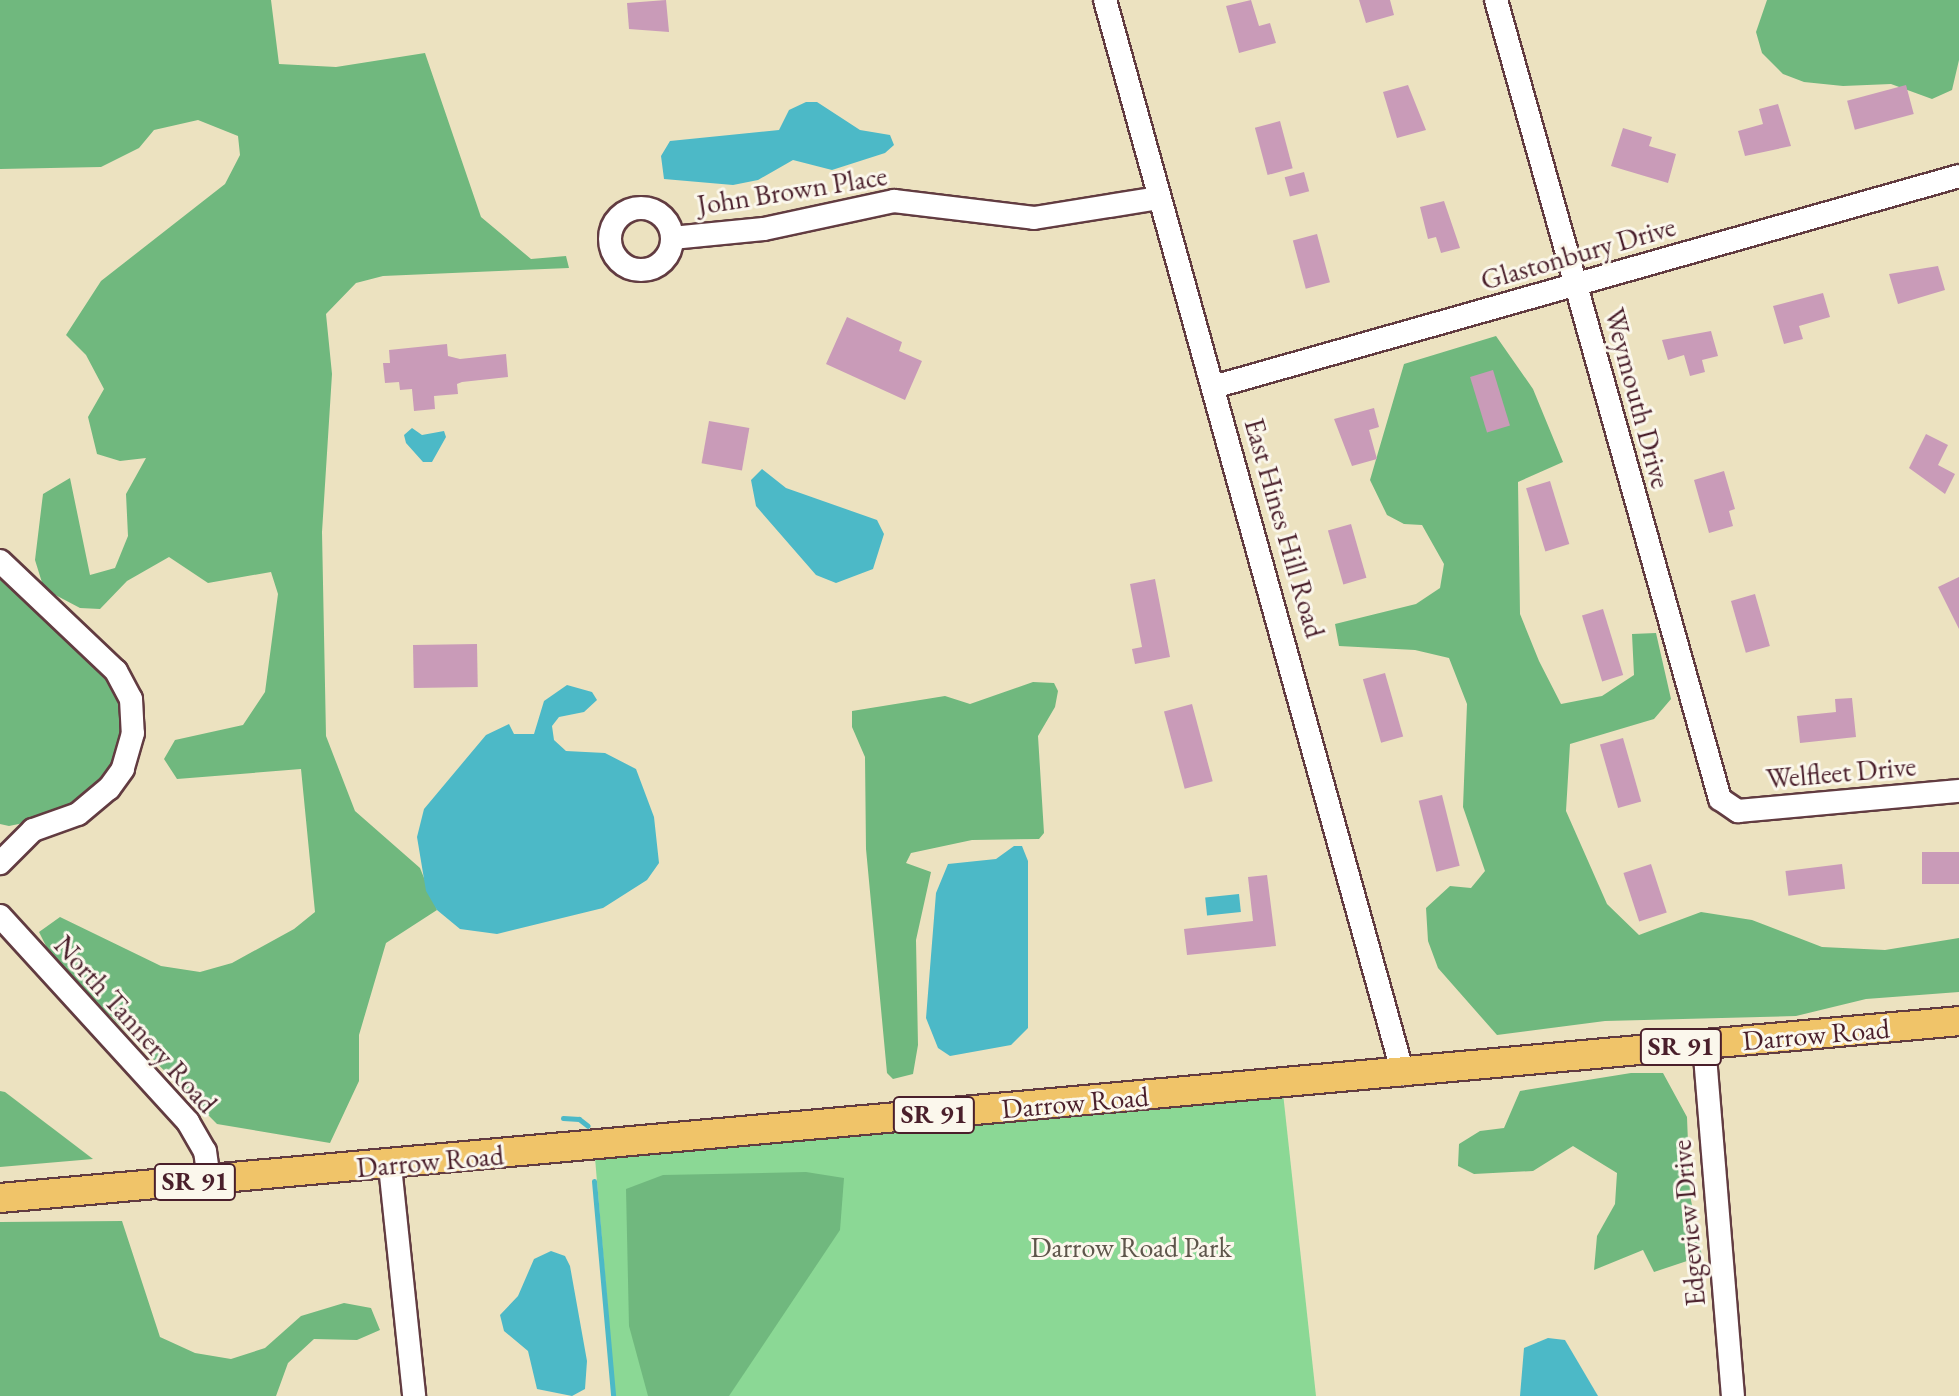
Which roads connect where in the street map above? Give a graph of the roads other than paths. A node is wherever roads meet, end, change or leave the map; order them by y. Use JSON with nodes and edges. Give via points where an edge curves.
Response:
{"nodes":[{"id":1,"x":1105,"y":0,"type":"edge"},
{"id":2,"x":1496,"y":0,"type":"edge"},
{"id":3,"x":1959,"y":176,"type":"edge"},
{"id":4,"x":1159,"y":198,"type":"junction"},
{"id":5,"x":672,"y":238,"type":"dead end"},
{"id":6,"x":1576,"y":284,"type":"junction"},
{"id":7,"x":1213,"y":387,"type":"junction"},
{"id":8,"x":0,"y":561,"type":"edge"},
{"id":9,"x":1959,"y":791,"type":"edge"},
{"id":10,"x":1728,"y":809,"type":"joint"},
{"id":11,"x":0,"y":863,"type":"edge"},
{"id":12,"x":0,"y":916,"type":"edge"},
{"id":13,"x":1959,"y":1021,"type":"edge"},
{"id":14,"x":1704,"y":1044,"type":"junction"},
{"id":15,"x":1403,"y":1074,"type":"junction"},
{"id":16,"x":390,"y":1166,"type":"junction"},
{"id":17,"x":209,"y":1180,"type":"junction"},
{"id":18,"x":0,"y":1198,"type":"edge"},
{"id":19,"x":414,"y":1396,"type":"edge"},
{"id":20,"x":1733,"y":1396,"type":"edge"}],
"edges":[{"from":1,"to":4,"type":"street","name":"East Hines Hill Road"},
{"from":2,"to":6,"type":"street","name":"Weymouth Drive"},
{"from":3,"to":6,"type":"street","name":"Glastonbury Drive"},
{"from":4,"to":5,"type":"street","name":"John Brown Place","via":[[1034,218],[894,201],[764,229]]},
{"from":4,"to":7,"type":"street","name":"East Hines Hill Road"},
{"from":6,"to":7,"type":"street","name":"Glastonbury Drive"},
{"from":6,"to":10,"type":"street","name":"Weymouth Drive","via":[[1720,799]]},
{"from":7,"to":15,"type":"street","name":"East Hines Hill Road"},
{"from":8,"to":11,"type":"street","via":[[116,671],[131,699],[133,733],[123,769],[109,788],[78,814],[33,830]]},
{"from":9,"to":10,"type":"street","name":"Welfleet Drive"},
{"from":12,"to":17,"type":"street","name":"North Tannery Road","via":[[188,1122],[205,1151]]},
{"from":13,"to":14,"type":"main road","name":"Darrow Road","number":"SR 91"},
{"from":14,"to":15,"type":"main road","name":"Darrow Road","number":"SR 91"},
{"from":14,"to":20,"type":"street","name":"Edgeview Drive"},
{"from":15,"to":16,"type":"main road","name":"Darrow Road","number":"SR 91"},
{"from":16,"to":17,"type":"main road","name":"Darrow Road","number":"SR 91"},
{"from":16,"to":19,"type":"street"},
{"from":17,"to":18,"type":"main road","name":"Darrow Road","number":"SR 91"}]}
